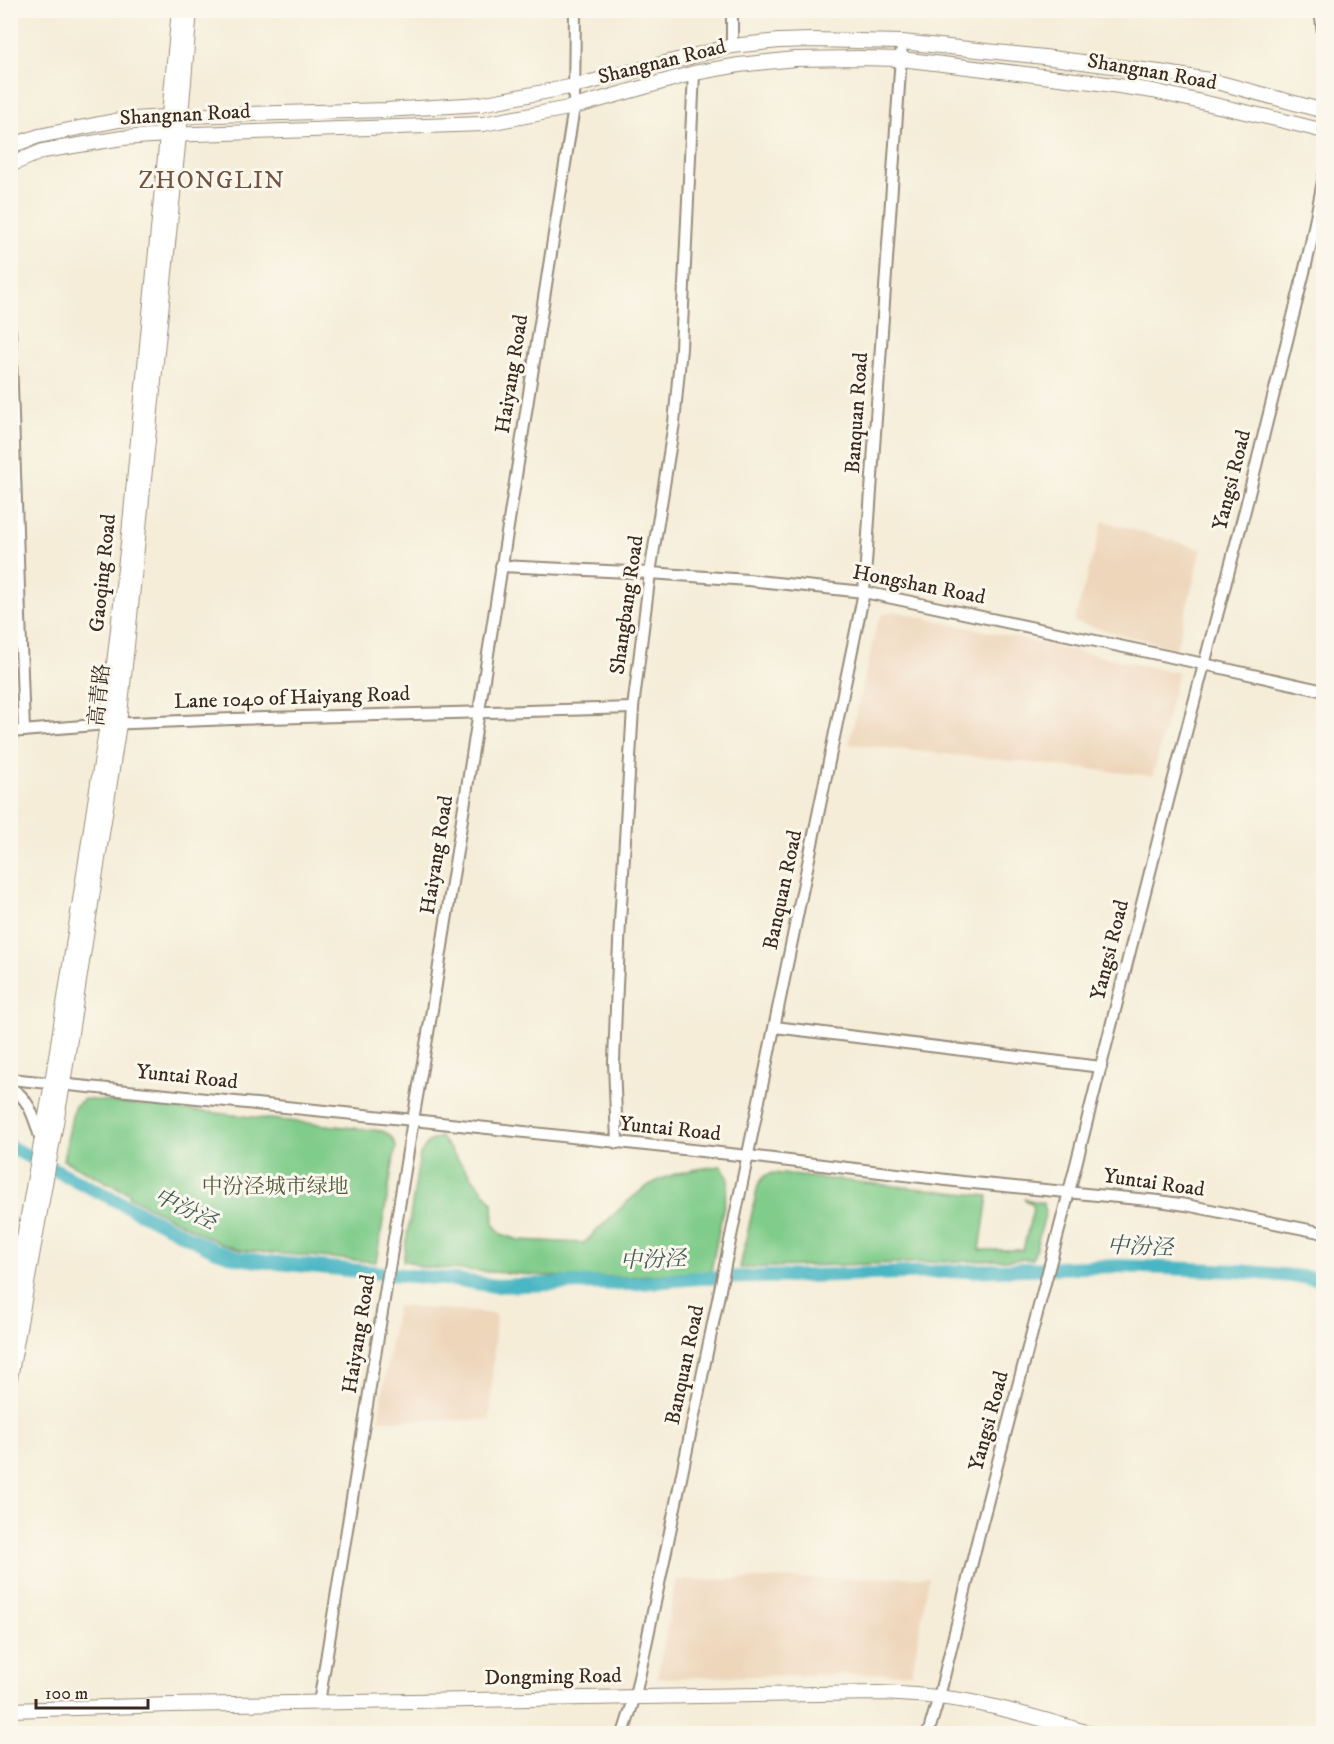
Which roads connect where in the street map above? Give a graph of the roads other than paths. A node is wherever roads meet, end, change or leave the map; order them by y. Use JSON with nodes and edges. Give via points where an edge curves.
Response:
{"nodes":[{"id":1,"x":179,"y":10,"type":"edge"},
{"id":2,"x":190,"y":10,"type":"edge"},
{"id":3,"x":575,"y":10,"type":"edge"},
{"id":4,"x":732,"y":10,"type":"edge"},
{"id":5,"x":1321,"y":14,"type":"edge"},
{"id":6,"x":1323,"y":40,"type":"edge"},
{"id":7,"x":902,"y":42,"type":"junction"},
{"id":8,"x":732,"y":46,"type":"junction"},
{"id":9,"x":902,"y":59,"type":"junction"},
{"id":10,"x":694,"y":73,"type":"junction"},
{"id":11,"x":575,"y":86,"type":"junction"},
{"id":12,"x":574,"y":107,"type":"junction"},
{"id":13,"x":1323,"y":111,"type":"edge"},
{"id":14,"x":175,"y":117,"type":"junction"},
{"id":15,"x":1323,"y":132,"type":"edge"},
{"id":16,"x":172,"y":135,"type":"junction"},
{"id":17,"x":10,"y":146,"type":"edge"},
{"id":18,"x":10,"y":165,"type":"edge"},
{"id":19,"x":1323,"y":176,"type":"edge"},
{"id":20,"x":10,"y":330,"type":"edge"},
{"id":21,"x":501,"y":566,"type":"junction"},
{"id":22,"x":650,"y":573,"type":"junction"},
{"id":23,"x":864,"y":592,"type":"junction"},
{"id":24,"x":1204,"y":664,"type":"junction"},
{"id":25,"x":1323,"y":691,"type":"edge"},
{"id":26,"x":633,"y":708,"type":"junction"},
{"id":27,"x":479,"y":712,"type":"junction"},
{"id":28,"x":113,"y":724,"type":"junction"},
{"id":29,"x":24,"y":731,"type":"junction"},
{"id":30,"x":10,"y":732,"type":"edge"},
{"id":31,"x":775,"y":1027,"type":"junction"},
{"id":32,"x":1101,"y":1067,"type":"junction"},
{"id":33,"x":10,"y":1080,"type":"edge"},
{"id":34,"x":57,"y":1084,"type":"junction"},
{"id":35,"x":10,"y":1088,"type":"edge"},
{"id":36,"x":413,"y":1120,"type":"junction"},
{"id":37,"x":617,"y":1143,"type":"junction"},
{"id":38,"x":44,"y":1149,"type":"junction"},
{"id":39,"x":748,"y":1156,"type":"junction"},
{"id":40,"x":40,"y":1180,"type":"junction"},
{"id":41,"x":1069,"y":1192,"type":"junction"},
{"id":42,"x":1323,"y":1233,"type":"edge"},
{"id":43,"x":10,"y":1315,"type":"edge"},
{"id":44,"x":10,"y":1378,"type":"edge"},
{"id":45,"x":635,"y":1696,"type":"junction"},
{"id":46,"x":939,"y":1697,"type":"junction"},
{"id":47,"x":319,"y":1703,"type":"junction"},
{"id":48,"x":10,"y":1710,"type":"edge"},
{"id":49,"x":623,"y":1734,"type":"edge"},
{"id":50,"x":928,"y":1734,"type":"edge"},
{"id":51,"x":1092,"y":1734,"type":"edge"}],
"edges":[{"from":1,"to":14,"type":"main road"},
{"from":2,"to":14,"type":"main road"},
{"from":3,"to":11,"type":"street","name":"Haiyang Road"},
{"from":4,"to":8,"type":"street"},
{"from":5,"to":6,"type":"street"},
{"from":7,"to":8,"type":"main road","name":"Shangnan Road","via":[[812,40]]},
{"from":7,"to":9,"type":"street","name":"Banquan Road"},
{"from":7,"to":13,"type":"main road","name":"Shangnan Road","via":[[1159,72]]},
{"from":8,"to":11,"type":"main road","name":"Shangnan Road"},
{"from":9,"to":10,"type":"main road","name":"Shangnan Road","via":[[795,59]]},
{"from":9,"to":15,"type":"main road","name":"Shangnan Road","via":[[1153,91]]},
{"from":9,"to":23,"type":"street","name":"Banquan Road"},
{"from":10,"to":12,"type":"main road","name":"Shangnan Road"},
{"from":10,"to":22,"type":"street","name":"Shangbang Road","via":[[681,348],[674,423]]},
{"from":11,"to":12,"type":"street","name":"Haiyang Road"},
{"from":11,"to":14,"type":"main road","name":"Shangnan Road","via":[[481,104]]},
{"from":12,"to":16,"type":"main road","name":"Shangnan Road","via":[[483,124]]},
{"from":12,"to":21,"type":"street","name":"Haiyang Road"},
{"from":14,"to":16,"type":"main road"},
{"from":14,"to":17,"type":"main road","name":"Shangnan Road","via":[[119,120]]},
{"from":16,"to":18,"type":"main road","name":"Shangnan Road","via":[[122,138],[43,151]]},
{"from":16,"to":28,"type":"main road","name":"Gaoqing Road","via":[[129,534]]},
{"from":19,"to":24,"type":"street","name":"Yangsi Road","via":[[1310,248]]},
{"from":20,"to":29,"type":"street"},
{"from":21,"to":22,"type":"street","name":"Hongshan Road"},
{"from":21,"to":27,"type":"street","name":"Haiyang Road"},
{"from":22,"to":23,"type":"street","name":"Hongshan Road"},
{"from":22,"to":26,"type":"street","name":"Shangbang Road"},
{"from":23,"to":24,"type":"street","name":"Hongshan Road"},
{"from":23,"to":31,"type":"street","name":"Banquan Road"},
{"from":24,"to":25,"type":"street","name":"Hongshan Road"},
{"from":24,"to":32,"type":"street","name":"Yangsi Road"},
{"from":26,"to":27,"type":"street","name":"Lane 1040 of Haiyang Road"},
{"from":26,"to":37,"type":"street","name":"Shangbang Road","via":[[614,1062]]},
{"from":27,"to":28,"type":"street","name":"Lane 1040 of Haiyang Road"},
{"from":27,"to":36,"type":"street","name":"Haiyang Road"},
{"from":28,"to":29,"type":"street"},
{"from":28,"to":34,"type":"main road","name":"Gaoqing Road"},
{"from":29,"to":30,"type":"street"},
{"from":31,"to":32,"type":"street"},
{"from":31,"to":39,"type":"street","name":"Banquan Road"},
{"from":32,"to":41,"type":"street","name":"Yangsi Road"},
{"from":33,"to":34,"type":"street","name":"Yuntai Road"},
{"from":34,"to":36,"type":"street","name":"Yuntai Road"},
{"from":34,"to":38,"type":"main road","name":"Gaoqing Road"},
{"from":35,"to":38,"type":"street","via":[[33,1111]]},
{"from":36,"to":37,"type":"street","name":"Yuntai Road"},
{"from":36,"to":47,"type":"street","name":"Haiyang Road"},
{"from":37,"to":39,"type":"street","name":"Yuntai Road"},
{"from":38,"to":40,"type":"main road","name":"Gaoqing Road"},
{"from":39,"to":41,"type":"street","name":"Yuntai Road"},
{"from":39,"to":45,"type":"street","name":"Banquan Road"},
{"from":40,"to":43,"type":"main road","name":"Gaoqing Road"},
{"from":40,"to":44,"type":"main road"},
{"from":41,"to":42,"type":"street","name":"Yuntai Road","via":[[1186,1205]]},
{"from":41,"to":46,"type":"street","name":"Yangsi Road"},
{"from":45,"to":46,"type":"main road","name":"Dongming Road","via":[[878,1693]]},
{"from":45,"to":47,"type":"main road","name":"Dongming Road"},
{"from":45,"to":49,"type":"street","name":"Banquan Road"},
{"from":46,"to":50,"type":"street","name":"Yangsi Road"},
{"from":46,"to":51,"type":"main road","name":"Dongming Road","via":[[1033,1716]]},
{"from":47,"to":48,"type":"main road","name":"Dongming Road"}]}
